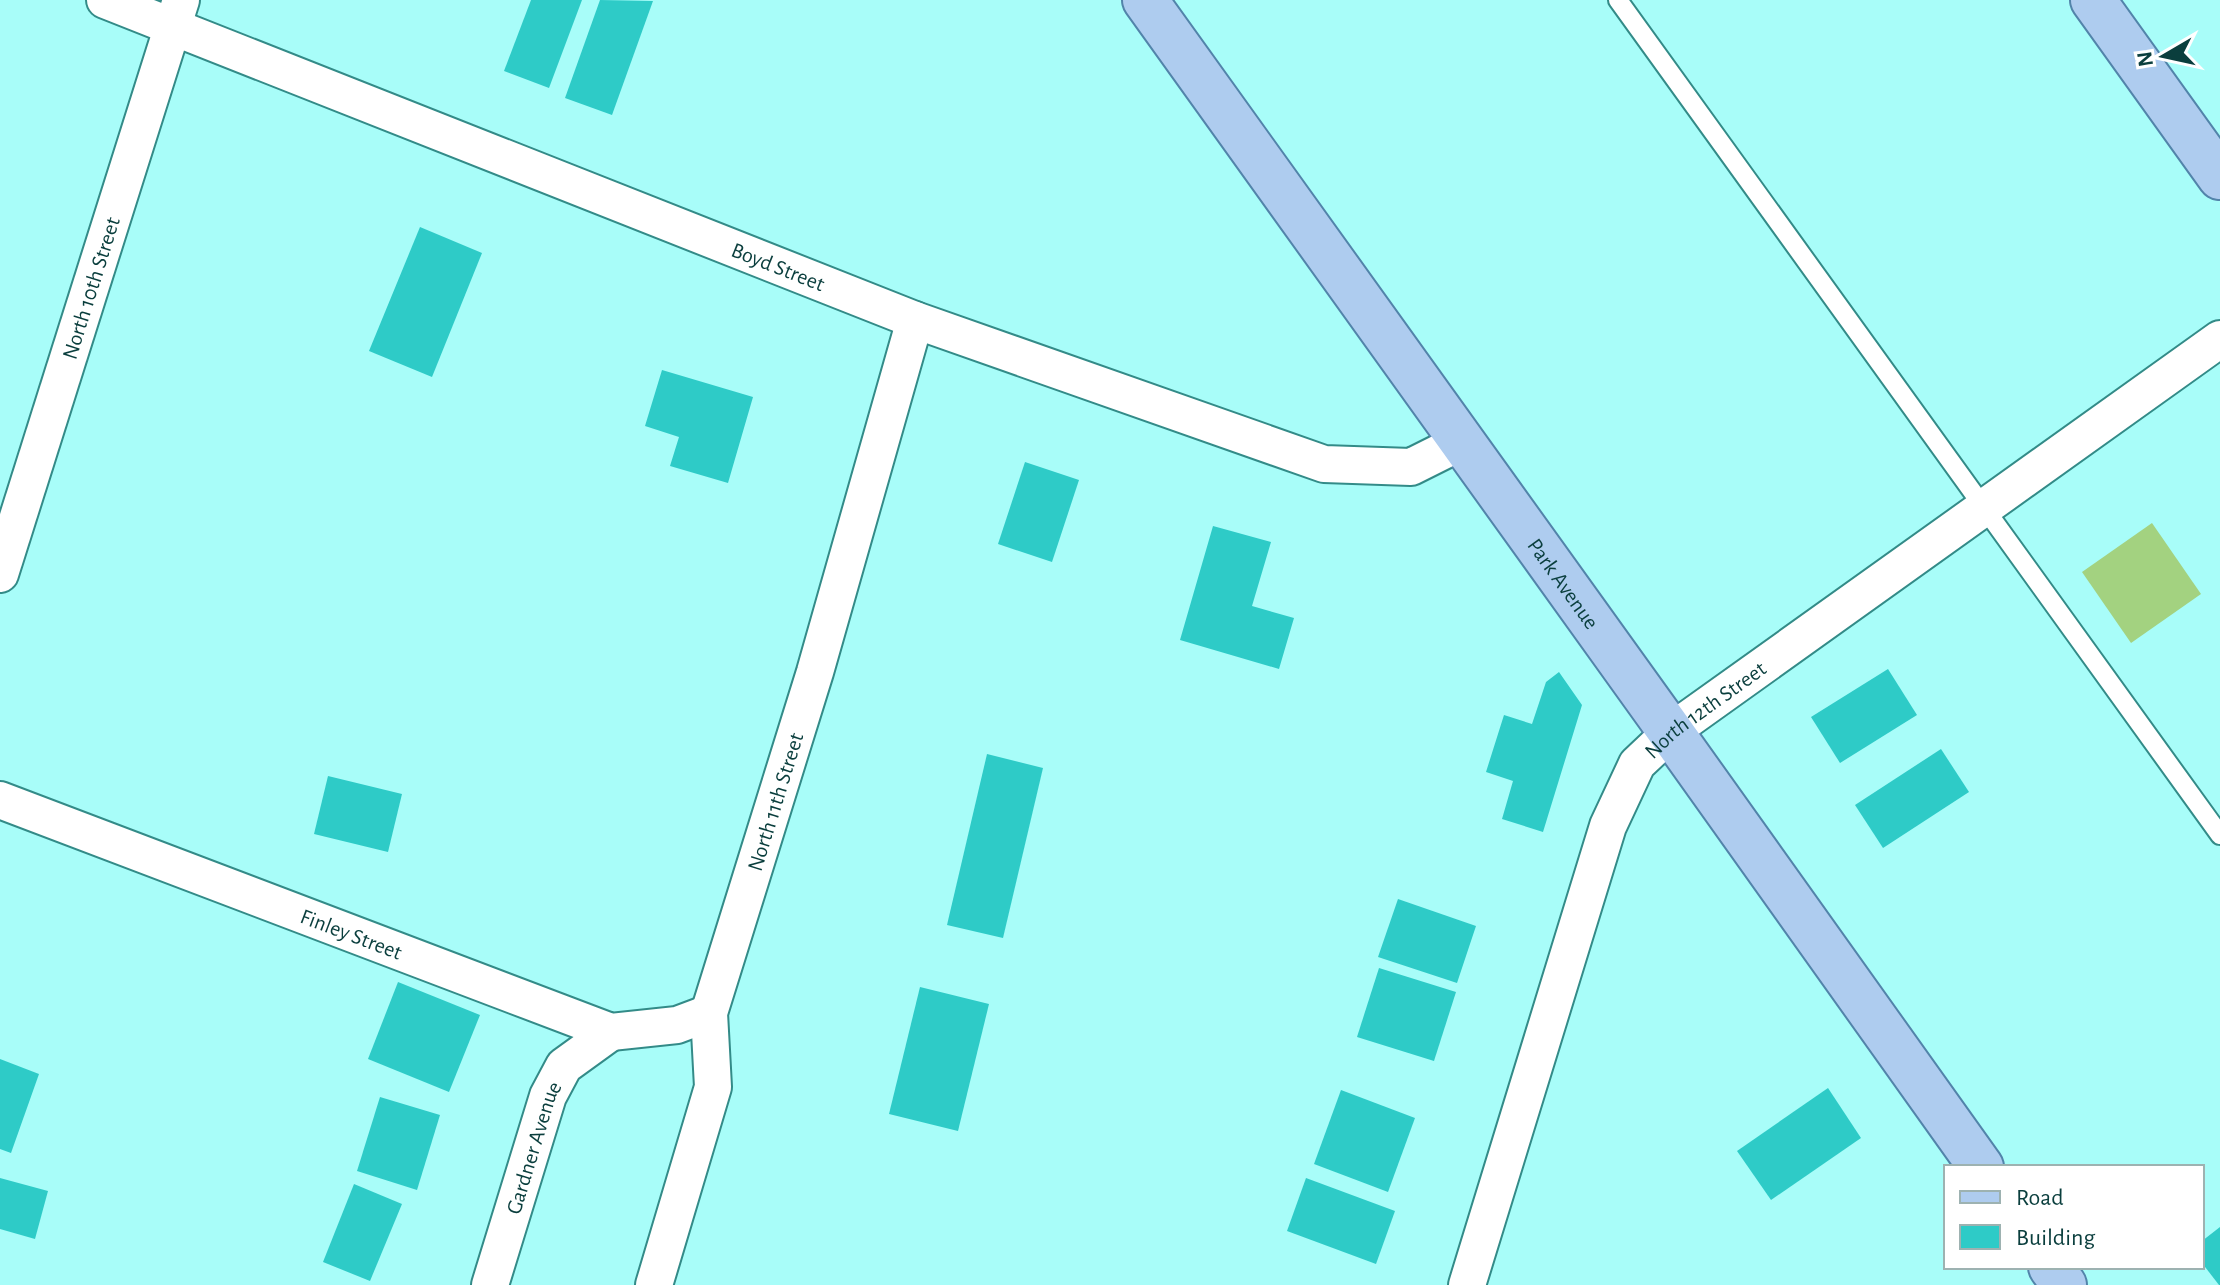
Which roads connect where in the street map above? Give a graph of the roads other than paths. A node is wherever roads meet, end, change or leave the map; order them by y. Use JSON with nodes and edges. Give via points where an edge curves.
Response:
{"nodes":[{"id":1,"x":105,"y":0,"type":"edge"},
{"id":2,"x":1145,"y":0,"type":"edge"},
{"id":3,"x":1618,"y":0,"type":"edge"},
{"id":4,"x":2093,"y":0,"type":"edge"},
{"id":5,"x":176,"y":13,"type":"edge"},
{"id":6,"x":2220,"y":177,"type":"edge"},
{"id":7,"x":915,"y":320,"type":"junction"},
{"id":8,"x":2220,"y":339,"type":"edge"},
{"id":9,"x":1461,"y":442,"type":"junction"},
{"id":10,"x":1987,"y":508,"type":"junction"},
{"id":11,"x":0,"y":574,"type":"edge"},
{"id":12,"x":1673,"y":730,"type":"junction"},
{"id":13,"x":0,"y":800,"type":"edge"},
{"id":14,"x":2220,"y":835,"type":"edge"},
{"id":15,"x":709,"y":1013,"type":"junction"},
{"id":16,"x":611,"y":1032,"type":"junction"},
{"id":17,"x":1980,"y":1165,"type":"edge"},
{"id":18,"x":490,"y":1285,"type":"edge"},
{"id":19,"x":654,"y":1285,"type":"edge"},
{"id":20,"x":1467,"y":1285,"type":"edge"}],
"edges":[{"from":1,"to":5,"type":"street","name":"Boyd Street"},
{"from":2,"to":9,"type":"main road","name":"Park Avenue"},
{"from":3,"to":10,"type":"lane"},
{"from":4,"to":6,"type":"main road"},
{"from":5,"to":7,"type":"street","name":"Boyd Street"},
{"from":5,"to":11,"type":"street","name":"North 10th Street"},
{"from":7,"to":9,"type":"street","name":"Boyd Street","via":[[1324,464],[1411,467]]},
{"from":7,"to":15,"type":"street","name":"North 11th Street","via":[[815,672]]},
{"from":8,"to":10,"type":"street","name":"North 12th Street"},
{"from":9,"to":12,"type":"main road","name":"Park Avenue"},
{"from":10,"to":12,"type":"street","name":"North 12th Street"},
{"from":10,"to":14,"type":"lane"},
{"from":12,"to":17,"type":"main road","name":"Park Avenue"},
{"from":12,"to":20,"type":"street","name":"North 12th Street","via":[[1637,764],[1608,826]]},
{"from":13,"to":16,"type":"street","name":"Finley Street"},
{"from":15,"to":16,"type":"street","name":"Finley Street","via":[[677,1025]]},
{"from":15,"to":19,"type":"street","name":"North 11th Street","via":[[713,1087]]},
{"from":16,"to":18,"type":"street","name":"Gardner Avenue","via":[[564,1066],[548,1096]]}]}
